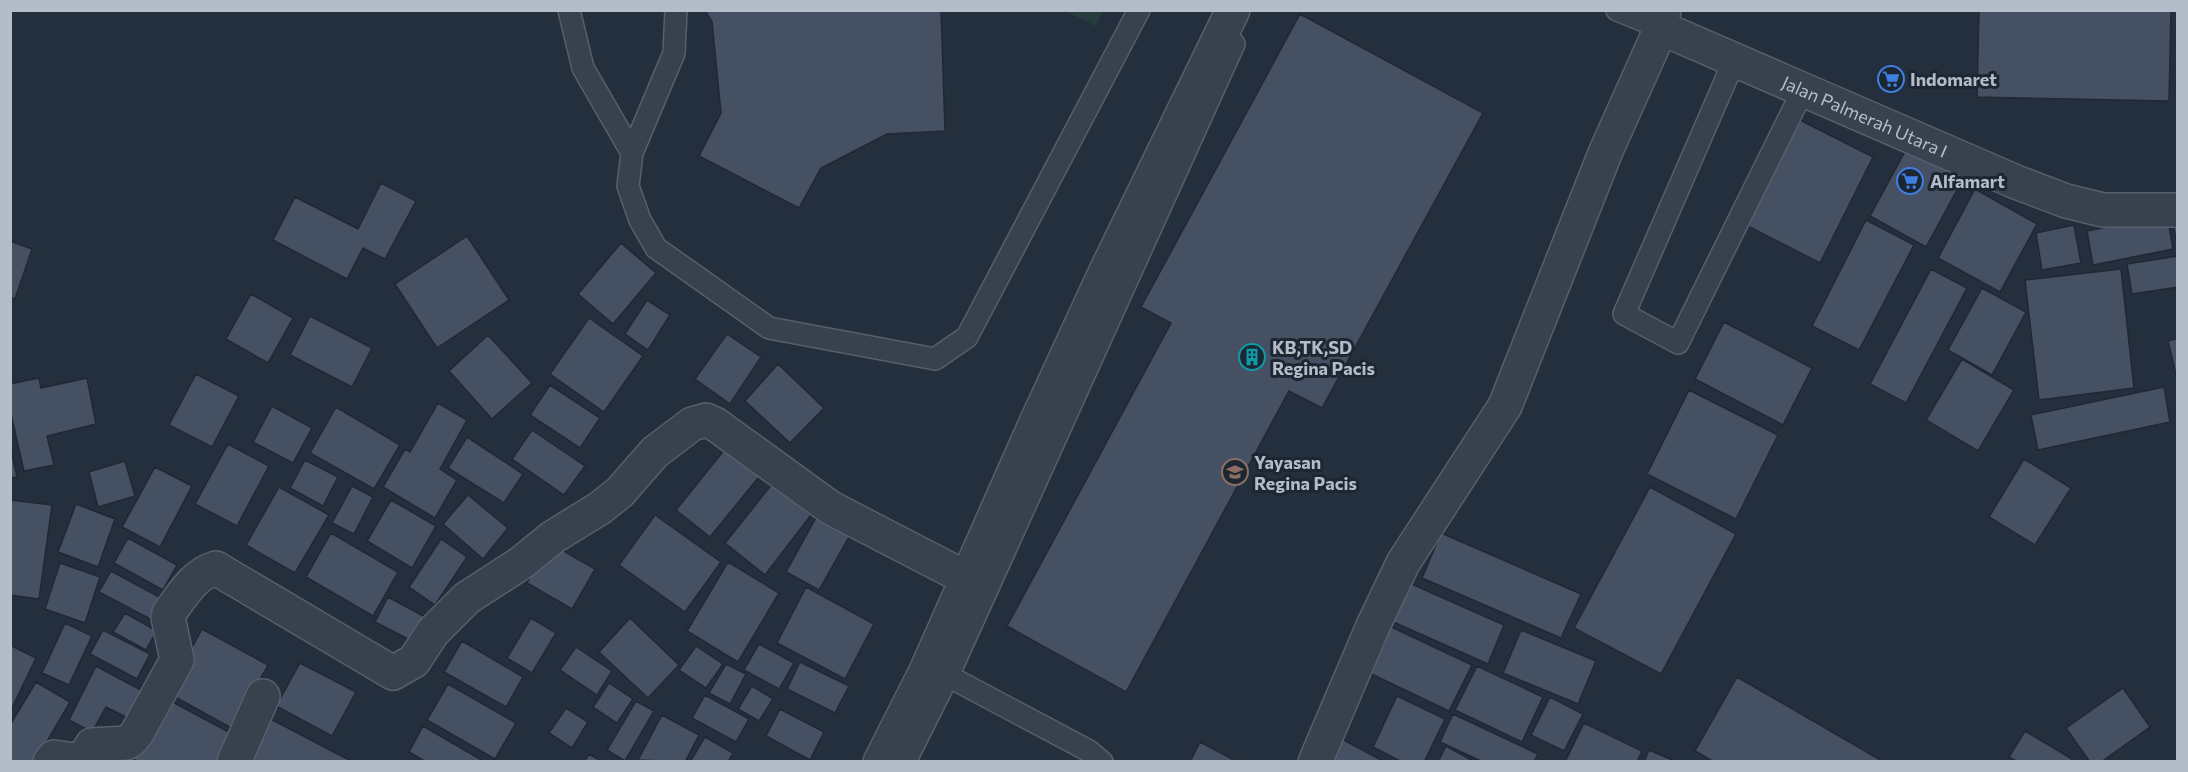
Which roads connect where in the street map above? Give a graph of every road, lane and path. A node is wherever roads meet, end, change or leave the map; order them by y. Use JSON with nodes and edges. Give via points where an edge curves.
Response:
{"nodes":[{"id":1,"x":569,"y":10,"type":"edge"},
{"id":2,"x":676,"y":10,"type":"edge"},
{"id":3,"x":1139,"y":10,"type":"edge"},
{"id":4,"x":1233,"y":10,"type":"edge"},
{"id":5,"x":1249,"y":10,"type":"edge"},
{"id":6,"x":1617,"y":10,"type":"edge"},
{"id":7,"x":1663,"y":19,"type":"edge"},
{"id":8,"x":1734,"y":61,"type":"junction"},
{"id":9,"x":1803,"y":90,"type":"junction"},
{"id":10,"x":632,"y":153,"type":"junction"},
{"id":11,"x":2178,"y":210,"type":"edge"},
{"id":12,"x":966,"y":578,"type":"junction"},
{"id":13,"x":948,"y":676,"type":"junction"},
{"id":14,"x":263,"y":696,"type":"dead end"},
{"id":15,"x":50,"y":762,"type":"edge"},
{"id":16,"x":234,"y":762,"type":"edge"},
{"id":17,"x":880,"y":762,"type":"edge"},
{"id":18,"x":905,"y":762,"type":"edge"},
{"id":19,"x":1102,"y":762,"type":"edge"},
{"id":20,"x":1315,"y":762,"type":"edge"}],
"edges":[{"from":1,"to":10,"type":"lane","via":[[583,68]]},
{"from":2,"to":10,"type":"lane","via":[[674,52]]},
{"from":3,"to":10,"type":"lane","via":[[967,337],[935,359],[769,328],[656,248],[640,220],[628,186]]},
{"from":4,"to":12,"type":"street","via":[[1106,273]]},
{"from":5,"to":13,"type":"lane"},
{"from":6,"to":7,"type":"lane"},
{"from":7,"to":8,"type":"street","name":"Jalan Palmerah Utara I"},
{"from":7,"to":20,"type":"street","via":[[1505,406],[1403,563]]},
{"from":8,"to":9,"type":"street","name":"Jalan Palmerah Utara I"},
{"from":8,"to":9,"type":"lane","via":[[1624,314],[1678,343]]},
{"from":9,"to":11,"type":"street","name":"Jalan Palmerah Utara I","via":[[2066,201],[2103,210]]},
{"from":12,"to":15,"type":"street","via":[[831,508],[706,420],[692,424],[655,452],[620,492],[600,508],[467,598],[432,632],[414,661],[393,673],[216,568],[207,570],[169,613],[177,660],[137,733],[126,743],[92,745],[81,761],[54,757]]},
{"from":12,"to":17,"type":"street","via":[[926,671]]},
{"from":13,"to":18,"type":"lane"},
{"from":13,"to":19,"type":"lane","via":[[1089,751]]},
{"from":14,"to":16,"type":"street"}]}
